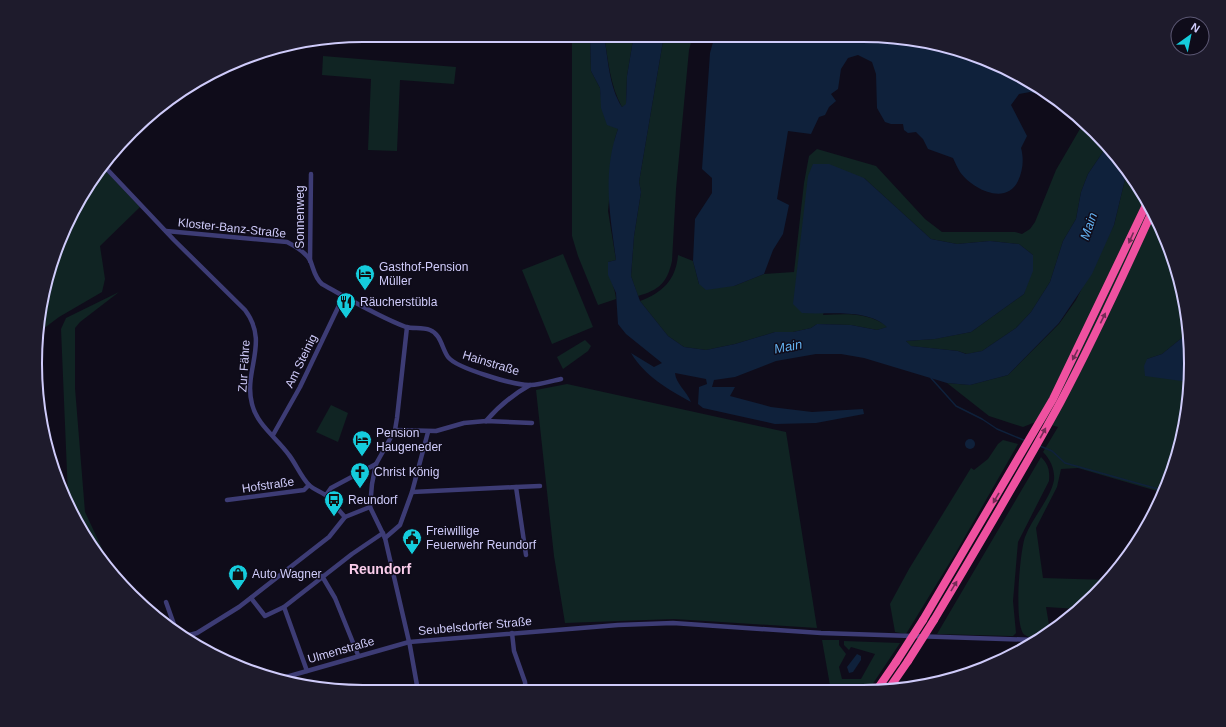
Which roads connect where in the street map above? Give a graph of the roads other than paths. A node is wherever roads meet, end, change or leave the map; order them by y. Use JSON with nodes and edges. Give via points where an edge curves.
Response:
{"nodes":[{"id":1,"x":107,"y":169,"type":"edge"},
{"id":2,"x":311,"y":174,"type":"dead end"},
{"id":3,"x":1144,"y":209,"type":"edge"},
{"id":4,"x":1149,"y":218,"type":"edge"},
{"id":5,"x":166,"y":232,"type":"junction"},
{"id":6,"x":310,"y":261,"type":"junction"},
{"id":7,"x":344,"y":296,"type":"junction"},
{"id":8,"x":408,"y":328,"type":"junction"},
{"id":9,"x":561,"y":380,"type":"dead end"},
{"id":10,"x":530,"y":385,"type":"junction"},
{"id":11,"x":486,"y":421,"type":"junction"},
{"id":12,"x":532,"y":423,"type":"dead end"},
{"id":13,"x":395,"y":430,"type":"junction"},
{"id":14,"x":428,"y":432,"type":"junction"},
{"id":15,"x":273,"y":435,"type":"junction"},
{"id":16,"x":376,"y":464,"type":"junction"},
{"id":17,"x":309,"y":485,"type":"junction"},
{"id":18,"x":540,"y":486,"type":"dead end"},
{"id":19,"x":516,"y":487,"type":"junction"},
{"id":20,"x":412,"y":492,"type":"junction"},
{"id":21,"x":326,"y":495,"type":"junction"},
{"id":22,"x":227,"y":500,"type":"dead end"},
{"id":23,"x":370,"y":508,"type":"junction"},
{"id":24,"x":345,"y":517,"type":"junction"},
{"id":25,"x":384,"y":536,"type":"junction"},
{"id":26,"x":526,"y":556,"type":"dead end"},
{"id":27,"x":322,"y":576,"type":"junction"},
{"id":28,"x":252,"y":598,"type":"junction"},
{"id":29,"x":166,"y":602,"type":"dead end"},
{"id":30,"x":284,"y":606,"type":"junction"},
{"id":31,"x":173,"y":623,"type":"edge"},
{"id":32,"x":512,"y":633,"type":"junction"},
{"id":33,"x":191,"y":635,"type":"edge"},
{"id":34,"x":1027,"y":640,"type":"edge"},
{"id":35,"x":409,"y":642,"type":"junction"},
{"id":36,"x":358,"y":655,"type":"junction"},
{"id":37,"x":307,"y":671,"type":"junction"},
{"id":38,"x":289,"y":676,"type":"edge"},
{"id":39,"x":893,"y":683,"type":"edge"},
{"id":40,"x":881,"y":684,"type":"edge"},
{"id":41,"x":417,"y":685,"type":"edge"},
{"id":42,"x":525,"y":685,"type":"edge"}],
"edges":[{"from":1,"to":5,"type":"street","name":"Zur Fähre"},
{"from":2,"to":6,"type":"street","name":"Sonnenweg"},
{"from":3,"to":40,"type":"highway","one_way":true,"bridge":true,"via":[[1053,399],[923,620]]},
{"from":39,"to":4,"type":"highway","one_way":true,"bridge":true,"via":[[934,620],[1024,467],[1096,332]]},
{"from":5,"to":6,"type":"street","name":"Kloster-Banz-Straße","via":[[287,242],[299,249]]},
{"from":5,"to":15,"type":"street","name":"Zur Fähre","via":[[252,318],[256,337],[252,404],[264,427]]},
{"from":6,"to":7,"type":"street","name":"Kloster-Banz-Straße","via":[[319,281]]},
{"from":7,"to":8,"type":"street","name":"Kloster-Banz-Straße"},
{"from":7,"to":15,"type":"street","name":"Am Steinig","via":[[300,387]]},
{"from":8,"to":10,"type":"street","name":"Hainstraße","via":[[437,335],[448,357],[456,364]]},
{"from":8,"to":13,"type":"street"},
{"from":9,"to":10,"type":"street","name":"Hainstraße"},
{"from":10,"to":11,"type":"street","via":[[501,404]]},
{"from":11,"to":12,"type":"street"},
{"from":11,"to":14,"type":"street","via":[[464,423],[446,430]]},
{"from":13,"to":14,"type":"street"},
{"from":13,"to":16,"type":"street"},
{"from":14,"to":20,"type":"street"},
{"from":15,"to":17,"type":"street","name":"Zur Fähre"},
{"from":16,"to":21,"type":"street","via":[[331,488]]},
{"from":16,"to":23,"type":"street"},
{"from":17,"to":21,"type":"street","name":"Zur Fähre"},
{"from":17,"to":22,"type":"street","name":"Hofstraße","via":[[304,490]]},
{"from":18,"to":19,"type":"street"},
{"from":19,"to":20,"type":"street"},
{"from":19,"to":26,"type":"street"},
{"from":20,"to":25,"type":"street","via":[[400,525]]},
{"from":21,"to":24,"type":"street","name":"Zur Fähre"},
{"from":23,"to":24,"type":"street"},
{"from":23,"to":25,"type":"street"},
{"from":24,"to":28,"type":"street","via":[[328,537]]},
{"from":25,"to":27,"type":"street"},
{"from":25,"to":35,"type":"street"},
{"from":27,"to":30,"type":"street"},
{"from":27,"to":36,"type":"street","via":[[336,598]]},
{"from":28,"to":30,"type":"street","via":[[265,616]]},
{"from":28,"to":33,"type":"street"},
{"from":29,"to":31,"type":"street"},
{"from":30,"to":37,"type":"street"},
{"from":32,"to":34,"type":"street","name":"Seubelsdorfer Straße","via":[[673,623],[821,633]]},
{"from":32,"to":35,"type":"street","name":"Seubelsdorfer Straße"},
{"from":32,"to":42,"type":"street","via":[[514,651]]},
{"from":35,"to":36,"type":"street","name":"Ulmenstraße"},
{"from":35,"to":41,"type":"street"},
{"from":36,"to":37,"type":"street","name":"Ulmenstraße"},
{"from":37,"to":38,"type":"street","name":"Ulmenstraße"}]}
